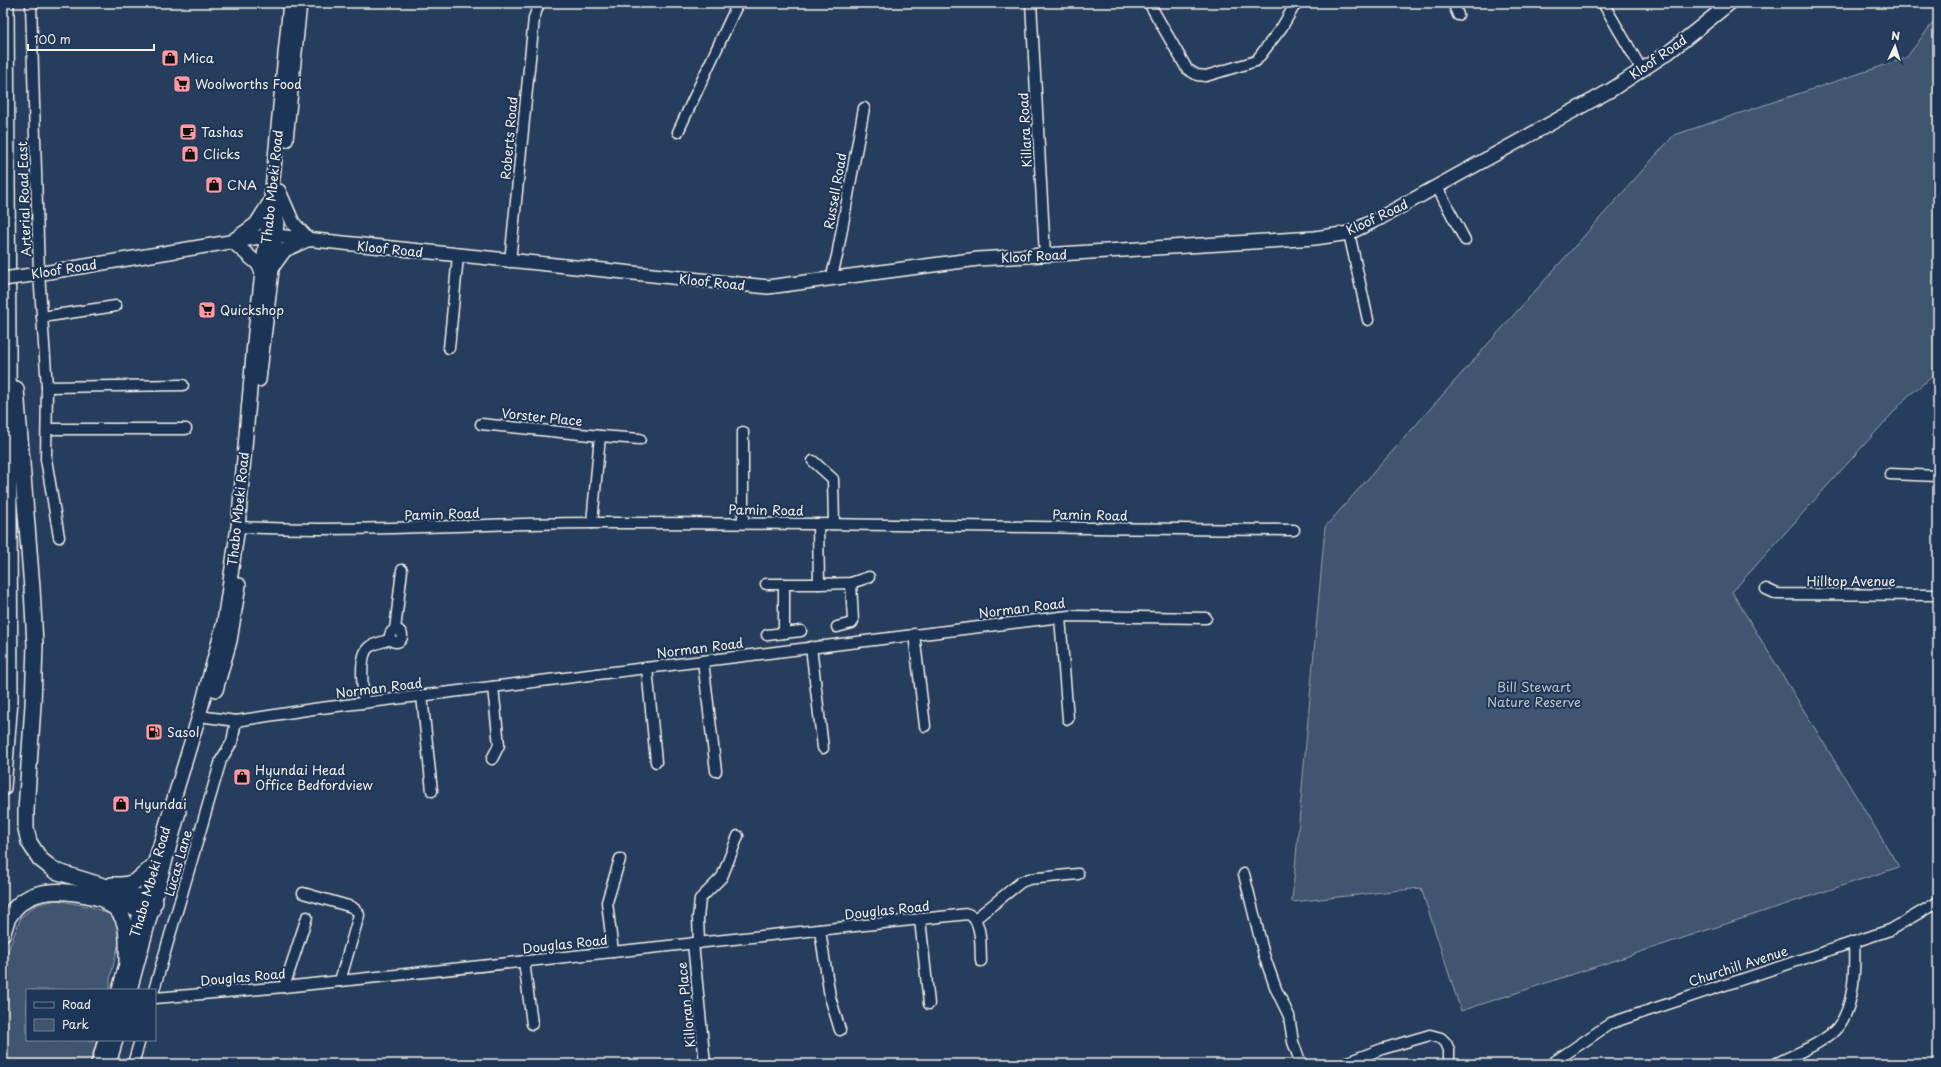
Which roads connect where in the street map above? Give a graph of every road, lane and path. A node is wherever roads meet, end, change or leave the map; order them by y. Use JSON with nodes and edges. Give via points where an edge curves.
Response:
{"nodes":[{"id":1,"x":6,"y":3,"type":"edge"},
{"id":2,"x":31,"y":3,"type":"edge"},
{"id":3,"x":539,"y":3,"type":"edge"},
{"id":4,"x":738,"y":3,"type":"edge"},
{"id":5,"x":1031,"y":3,"type":"edge"},
{"id":6,"x":1149,"y":3,"type":"edge"},
{"id":7,"x":1296,"y":3,"type":"edge"},
{"id":8,"x":1453,"y":3,"type":"edge"},
{"id":9,"x":1603,"y":3,"type":"edge"},
{"id":10,"x":1730,"y":3,"type":"edge"},
{"id":11,"x":294,"y":9,"type":"edge"},
{"id":12,"x":1458,"y":15,"type":"dead end"},
{"id":13,"x":1642,"y":70,"type":"junction"},
{"id":14,"x":864,"y":108,"type":"dead end"},
{"id":15,"x":678,"y":132,"type":"dead end"},
{"id":16,"x":1437,"y":187,"type":"junction"},
{"id":17,"x":279,"y":192,"type":"junction"},
{"id":18,"x":270,"y":202,"type":"junction"},
{"id":19,"x":1349,"y":233,"type":"junction"},
{"id":20,"x":271,"y":237,"type":"junction"},
{"id":21,"x":308,"y":240,"type":"junction"},
{"id":22,"x":1465,"y":240,"type":"dead end"},
{"id":23,"x":230,"y":242,"type":"junction"},
{"id":24,"x":1045,"y":255,"type":"junction"},
{"id":25,"x":458,"y":256,"type":"junction"},
{"id":26,"x":510,"y":262,"type":"junction"},
{"id":27,"x":267,"y":270,"type":"junction"},
{"id":28,"x":39,"y":273,"type":"junction"},
{"id":29,"x":831,"y":278,"type":"junction"},
{"id":30,"x":3,"y":279,"type":"edge"},
{"id":31,"x":116,"y":306,"type":"dead end"},
{"id":32,"x":7,"y":312,"type":"junction"},
{"id":33,"x":42,"y":317,"type":"junction"},
{"id":34,"x":1368,"y":320,"type":"dead end"},
{"id":35,"x":449,"y":348,"type":"dead end"},
{"id":36,"x":183,"y":385,"type":"dead end"},
{"id":37,"x":47,"y":386,"type":"junction"},
{"id":38,"x":481,"y":424,"type":"dead end"},
{"id":39,"x":47,"y":429,"type":"junction"},
{"id":40,"x":186,"y":429,"type":"dead end"},
{"id":41,"x":743,"y":432,"type":"dead end"},
{"id":42,"x":600,"y":436,"type":"junction"},
{"id":43,"x":640,"y":439,"type":"dead end"},
{"id":44,"x":813,"y":461,"type":"dead end"},
{"id":45,"x":1890,"y":474,"type":"dead end"},
{"id":46,"x":1938,"y":476,"type":"edge"},
{"id":47,"x":592,"y":523,"type":"junction"},
{"id":48,"x":743,"y":523,"type":"junction"},
{"id":49,"x":818,"y":524,"type":"junction"},
{"id":50,"x":834,"y":524,"type":"junction"},
{"id":51,"x":241,"y":527,"type":"junction"},
{"id":52,"x":1294,"y":530,"type":"dead end"},
{"id":53,"x":59,"y":537,"type":"dead end"},
{"id":54,"x":239,"y":547,"type":"junction"},
{"id":55,"x":402,"y":570,"type":"dead end"},
{"id":56,"x":869,"y":577,"type":"dead end"},
{"id":57,"x":851,"y":583,"type":"junction"},
{"id":58,"x":766,"y":584,"type":"dead end"},
{"id":59,"x":784,"y":584,"type":"junction"},
{"id":60,"x":819,"y":584,"type":"junction"},
{"id":61,"x":1766,"y":589,"type":"dead end"},
{"id":62,"x":1938,"y":595,"type":"edge"},
{"id":63,"x":1060,"y":616,"type":"junction"},
{"id":64,"x":1206,"y":618,"type":"dead end"},
{"id":65,"x":837,"y":627,"type":"dead end"},
{"id":66,"x":801,"y":631,"type":"dead end"},
{"id":67,"x":784,"y":633,"type":"junction"},
{"id":68,"x":914,"y":634,"type":"junction"},
{"id":69,"x":767,"y":635,"type":"dead end"},
{"id":70,"x":811,"y":647,"type":"junction"},
{"id":71,"x":703,"y":661,"type":"junction"},
{"id":72,"x":647,"y":668,"type":"junction"},
{"id":73,"x":493,"y":687,"type":"junction"},
{"id":74,"x":422,"y":696,"type":"junction"},
{"id":75,"x":364,"y":703,"type":"junction"},
{"id":76,"x":203,"y":717,"type":"junction"},
{"id":77,"x":1068,"y":719,"type":"dead end"},
{"id":78,"x":236,"y":721,"type":"junction"},
{"id":79,"x":925,"y":726,"type":"dead end"},
{"id":80,"x":823,"y":748,"type":"dead end"},
{"id":81,"x":492,"y":759,"type":"dead end"},
{"id":82,"x":656,"y":762,"type":"dead end"},
{"id":83,"x":716,"y":771,"type":"dead end"},
{"id":84,"x":3,"y":788,"type":"edge"},
{"id":85,"x":432,"y":792,"type":"dead end"},
{"id":86,"x":738,"y":836,"type":"dead end"},
{"id":87,"x":620,"y":859,"type":"dead end"},
{"id":88,"x":154,"y":865,"type":"junction"},
{"id":89,"x":1078,"y":874,"type":"dead end"},
{"id":90,"x":1244,"y":874,"type":"dead end"},
{"id":91,"x":92,"y":890,"type":"junction"},
{"id":92,"x":303,"y":893,"type":"dead end"},
{"id":93,"x":1938,"y":902,"type":"edge"},
{"id":94,"x":148,"y":905,"type":"junction"},
{"id":95,"x":307,"y":917,"type":"dead end"},
{"id":96,"x":920,"y":919,"type":"junction"},
{"id":97,"x":975,"y":919,"type":"junction"},
{"id":98,"x":820,"y":930,"type":"junction"},
{"id":99,"x":3,"y":932,"type":"edge"},
{"id":100,"x":1854,"y":942,"type":"junction"},
{"id":101,"x":696,"y":943,"type":"junction"},
{"id":102,"x":613,"y":952,"type":"junction"},
{"id":103,"x":524,"y":961,"type":"junction"},
{"id":104,"x":981,"y":961,"type":"dead end"},
{"id":105,"x":127,"y":964,"type":"junction"},
{"id":106,"x":340,"y":981,"type":"junction"},
{"id":107,"x":284,"y":987,"type":"junction"},
{"id":108,"x":119,"y":989,"type":"edge"},
{"id":109,"x":130,"y":989,"type":"edge"},
{"id":110,"x":154,"y":989,"type":"edge"},
{"id":111,"x":156,"y":998,"type":"edge"},
{"id":112,"x":929,"y":1004,"type":"dead end"},
{"id":113,"x":532,"y":1024,"type":"dead end"},
{"id":114,"x":840,"y":1030,"type":"dead end"},
{"id":115,"x":105,"y":1041,"type":"edge"},
{"id":116,"x":116,"y":1041,"type":"edge"},
{"id":117,"x":140,"y":1041,"type":"edge"},
{"id":118,"x":1362,"y":1061,"type":"edge"},
{"id":119,"x":98,"y":1064,"type":"edge"},
{"id":120,"x":109,"y":1064,"type":"edge"},
{"id":121,"x":133,"y":1064,"type":"edge"},
{"id":122,"x":705,"y":1064,"type":"edge"},
{"id":123,"x":1301,"y":1064,"type":"edge"},
{"id":124,"x":1342,"y":1064,"type":"edge"},
{"id":125,"x":1449,"y":1064,"type":"edge"},
{"id":126,"x":1551,"y":1064,"type":"edge"},
{"id":127,"x":1775,"y":1064,"type":"edge"}],
"edges":[{"from":1,"to":32,"type":"highway"},
{"from":2,"to":28,"type":"street","name":"Arterial Road East"},
{"from":3,"to":26,"type":"street","name":"Roberts Road","via":[[534,18]]},
{"from":4,"to":15,"type":"street"},
{"from":5,"to":24,"type":"street","name":"Killara Road"},
{"from":6,"to":7,"type":"street","via":[[1187,69],[1197,75],[1206,76],[1256,61],[1282,27]]},
{"from":8,"to":12,"type":"street"},
{"from":9,"to":13,"type":"street"},
{"from":10,"to":13,"type":"main road","name":"Kloof Road","via":[[1669,52]]},
{"from":11,"to":17,"type":"main road","name":"Thabo Mbeki Road","via":[[290,99]]},
{"from":11,"to":18,"type":"main road","name":"Thabo Mbeki Road"},
{"from":13,"to":16,"type":"main road","name":"Kloof Road","via":[[1611,90]]},
{"from":14,"to":29,"type":"street","name":"Russell Road"},
{"from":16,"to":19,"type":"main road","name":"Kloof Road"},
{"from":16,"to":22,"type":"street"},
{"from":17,"to":20,"type":"main road","name":"Thabo Mbeki Road"},
{"from":17,"to":21,"type":"main road","via":[[292,223]]},
{"from":18,"to":20,"type":"main road","name":"Thabo Mbeki Road"},
{"from":18,"to":23,"type":"main road","via":[[252,227]]},
{"from":19,"to":24,"type":"main road","name":"Kloof Road","via":[[1315,238]]},
{"from":19,"to":34,"type":"street"},
{"from":20,"to":21,"type":"main road","name":"Kloof Road"},
{"from":20,"to":23,"type":"main road","name":"Kloof Road"},
{"from":20,"to":27,"type":"main road","name":"Thabo Mbeki Road"},
{"from":21,"to":25,"type":"main road","name":"Kloof Road"},
{"from":21,"to":27,"type":"main road","via":[[285,250]]},
{"from":23,"to":27,"type":"main road"},
{"from":23,"to":28,"type":"main road","name":"Kloof Road"},
{"from":24,"to":29,"type":"main road","name":"Kloof Road","via":[[978,259]]},
{"from":25,"to":26,"type":"main road","name":"Kloof Road"},
{"from":25,"to":35,"type":"street"},
{"from":26,"to":29,"type":"main road","name":"Kloof Road","via":[[745,286],[782,286]]},
{"from":27,"to":51,"type":"main road","name":"Thabo Mbeki Road"},
{"from":28,"to":30,"type":"main road","name":"Kloof Road","bridge":true},
{"from":28,"to":33,"type":"street","name":"Arterial Road East"},
{"from":31,"to":33,"type":"street"},
{"from":32,"to":84,"type":"highway","via":[[10,700]]},
{"from":32,"to":91,"type":"highway","via":[[19,414],[34,638],[26,829],[40,859]]},
{"from":33,"to":37,"type":"street","name":"Arterial Road East"},
{"from":36,"to":37,"type":"street"},
{"from":37,"to":39,"type":"street","name":"Arterial Road East"},
{"from":38,"to":42,"type":"street","name":"Vorster Place"},
{"from":39,"to":40,"type":"street"},
{"from":39,"to":53,"type":"street","name":"Arterial Road East","via":[[46,459]]},
{"from":41,"to":48,"type":"street"},
{"from":42,"to":43,"type":"street","name":"Vorster Place"},
{"from":42,"to":47,"type":"street"},
{"from":44,"to":50,"type":"street","via":[[833,479]]},
{"from":45,"to":46,"type":"street"},
{"from":47,"to":48,"type":"street","name":"Pamin Road"},
{"from":47,"to":51,"type":"street","name":"Pamin Road","via":[[363,529]]},
{"from":48,"to":49,"type":"street","name":"Pamin Road"},
{"from":49,"to":50,"type":"street","name":"Pamin Road"},
{"from":49,"to":60,"type":"street"},
{"from":50,"to":52,"type":"street","name":"Pamin Road"},
{"from":51,"to":54,"type":"main road","name":"Thabo Mbeki Road"},
{"from":54,"to":76,"type":"main road","name":"Thabo Mbeki Road"},
{"from":54,"to":76,"type":"main road","name":"Thabo Mbeki Road","via":[[237,599],[230,641]]},
{"from":55,"to":75,"type":"street","via":[[393,635],[364,652]]},
{"from":56,"to":57,"type":"street"},
{"from":57,"to":60,"type":"street"},
{"from":57,"to":65,"type":"street","via":[[852,623]]},
{"from":58,"to":59,"type":"street"},
{"from":59,"to":60,"type":"street"},
{"from":59,"to":67,"type":"street"},
{"from":61,"to":62,"type":"street","name":"Hilltop Avenue","via":[[1777,594]]},
{"from":63,"to":64,"type":"street","name":"Norman Road"},
{"from":63,"to":68,"type":"street","name":"Norman Road"},
{"from":63,"to":77,"type":"street"},
{"from":66,"to":67,"type":"street"},
{"from":67,"to":69,"type":"street"},
{"from":68,"to":70,"type":"street","name":"Norman Road"},
{"from":68,"to":79,"type":"street"},
{"from":70,"to":71,"type":"street","name":"Norman Road"},
{"from":70,"to":80,"type":"street"},
{"from":71,"to":72,"type":"street","name":"Norman Road"},
{"from":71,"to":83,"type":"street"},
{"from":72,"to":73,"type":"street","name":"Norman Road"},
{"from":72,"to":82,"type":"street"},
{"from":73,"to":74,"type":"street","name":"Norman Road"},
{"from":73,"to":81,"type":"street","via":[[499,745]]},
{"from":74,"to":75,"type":"street","name":"Norman Road"},
{"from":74,"to":85,"type":"street"},
{"from":75,"to":78,"type":"street","name":"Norman Road"},
{"from":76,"to":78,"type":"street","name":"Norman Road"},
{"from":76,"to":88,"type":"main road","name":"Thabo Mbeki Road"},
{"from":76,"to":94,"type":"main road","name":"Thabo Mbeki Road","via":[[185,790]]},
{"from":78,"to":110,"type":"street","name":"Lucas Lane","via":[[232,742],[221,760]]},
{"from":86,"to":101,"type":"street","name":"Killoran Place","via":[[722,876],[700,899]]},
{"from":87,"to":102,"type":"street","via":[[607,902]]},
{"from":88,"to":91,"type":"highway","via":[[131,884]]},
{"from":88,"to":94,"type":"main road","name":"Thabo Mbeki Road"},
{"from":89,"to":97,"type":"street","via":[[1021,882]]},
{"from":90,"to":123,"type":"street","via":[[1264,955],[1276,990],[1290,1016],[1293,1042]]},
{"from":91,"to":94,"type":"highway"},
{"from":91,"to":99,"type":"highway","via":[[57,890],[32,896],[19,904],[9,916]]},
{"from":91,"to":105,"type":"highway","via":[[120,913],[128,935]]},
{"from":92,"to":106,"type":"street","via":[[352,907],[358,912]]},
{"from":93,"to":100,"type":"street","name":"Churchill Avenue","via":[[1902,924]]},
{"from":94,"to":105,"type":"main road","name":"Thabo Mbeki Road"},
{"from":94,"to":109,"type":"main road","name":"Thabo Mbeki Road"},
{"from":95,"to":107,"type":"street"},
{"from":96,"to":97,"type":"street","name":"Douglas Road","via":[[968,914]]},
{"from":96,"to":98,"type":"street","name":"Douglas Road"},
{"from":96,"to":112,"type":"street"},
{"from":97,"to":104,"type":"street"},
{"from":98,"to":101,"type":"street","name":"Douglas Road"},
{"from":98,"to":114,"type":"street","via":[[830,996]]},
{"from":100,"to":126,"type":"street","name":"Churchill Avenue","via":[[1611,1023]]},
{"from":100,"to":127,"type":"street","via":[[1849,1005],[1840,1024],[1828,1036]]},
{"from":101,"to":102,"type":"street","name":"Douglas Road"},
{"from":101,"to":122,"type":"street","name":"Killoran Place"},
{"from":102,"to":103,"type":"street","name":"Douglas Road"},
{"from":103,"to":106,"type":"street","name":"Douglas Road"},
{"from":103,"to":113,"type":"street"},
{"from":105,"to":108,"type":"main road","name":"Thabo Mbeki Road"},
{"from":106,"to":107,"type":"street","name":"Douglas Road"},
{"from":107,"to":111,"type":"street","name":"Douglas Road"},
{"from":115,"to":119,"type":"main road"},
{"from":116,"to":120,"type":"main road"},
{"from":117,"to":121,"type":"street"},
{"from":118,"to":124,"type":"street"},
{"from":118,"to":125,"type":"street","via":[[1434,1035],[1448,1046]]}]}
